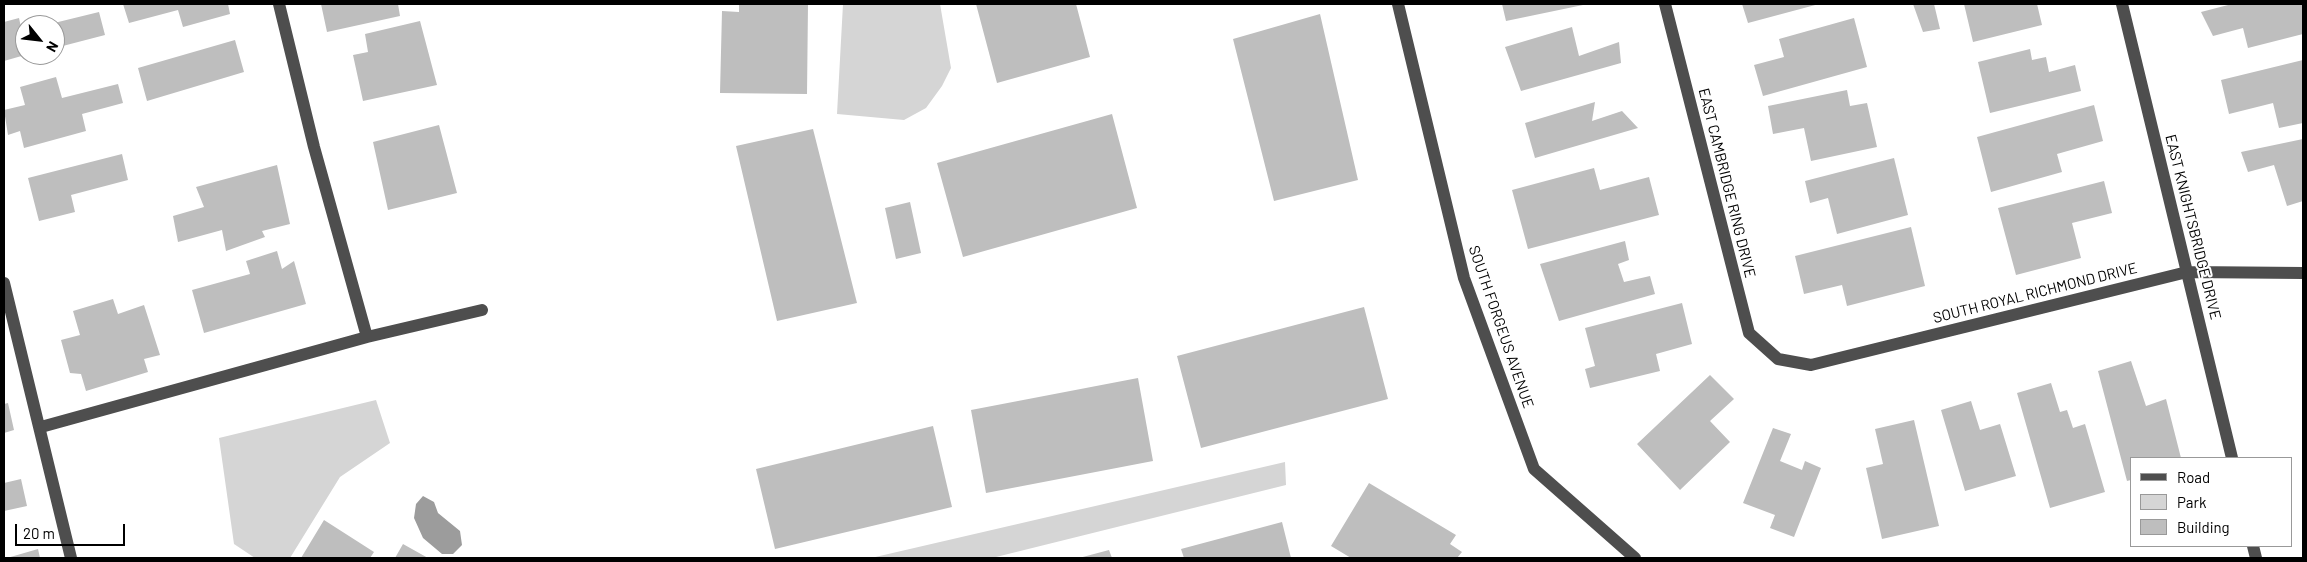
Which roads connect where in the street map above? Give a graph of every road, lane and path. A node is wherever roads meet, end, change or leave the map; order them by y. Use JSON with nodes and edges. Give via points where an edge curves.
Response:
{"nodes":[{"id":1,"x":279,"y":4,"type":"edge"},
{"id":2,"x":1398,"y":4,"type":"edge"},
{"id":3,"x":1665,"y":4,"type":"edge"},
{"id":4,"x":2122,"y":4,"type":"edge"},
{"id":5,"x":2187,"y":272,"type":"junction"},
{"id":6,"x":2303,"y":272,"type":"edge"},
{"id":7,"x":4,"y":283,"type":"edge"},
{"id":8,"x":482,"y":310,"type":"dead end"},
{"id":9,"x":367,"y":337,"type":"junction"},
{"id":10,"x":1778,"y":359,"type":"joint"},
{"id":11,"x":41,"y":427,"type":"junction"},
{"id":12,"x":2232,"y":457,"type":"edge"},
{"id":13,"x":71,"y":558,"type":"edge"},
{"id":14,"x":1635,"y":558,"type":"edge"}],
"edges":[{"from":1,"to":9,"type":"street","via":[[314,148]]},
{"from":2,"to":14,"type":"street","name":"SOUTH FORGEUS AVENUE","via":[[1464,278],[1534,468]]},
{"from":3,"to":10,"type":"street","name":"EAST CAMBRIDGE RING DRIVE","via":[[1749,333]]},
{"from":4,"to":5,"type":"street","name":"EAST KNIGHTSBRIDGE DRIVE"},
{"from":5,"to":6,"type":"street","name":"SOUTH ROYAL RICHMOND DRIVE"},
{"from":5,"to":10,"type":"street","name":"SOUTH ROYAL RICHMOND DRIVE","via":[[1811,365]]},
{"from":5,"to":12,"type":"street","name":"EAST KNIGHTSBRIDGE DRIVE"},
{"from":7,"to":11,"type":"street"},
{"from":8,"to":9,"type":"street"},
{"from":9,"to":11,"type":"street"},
{"from":11,"to":13,"type":"street"}]}
